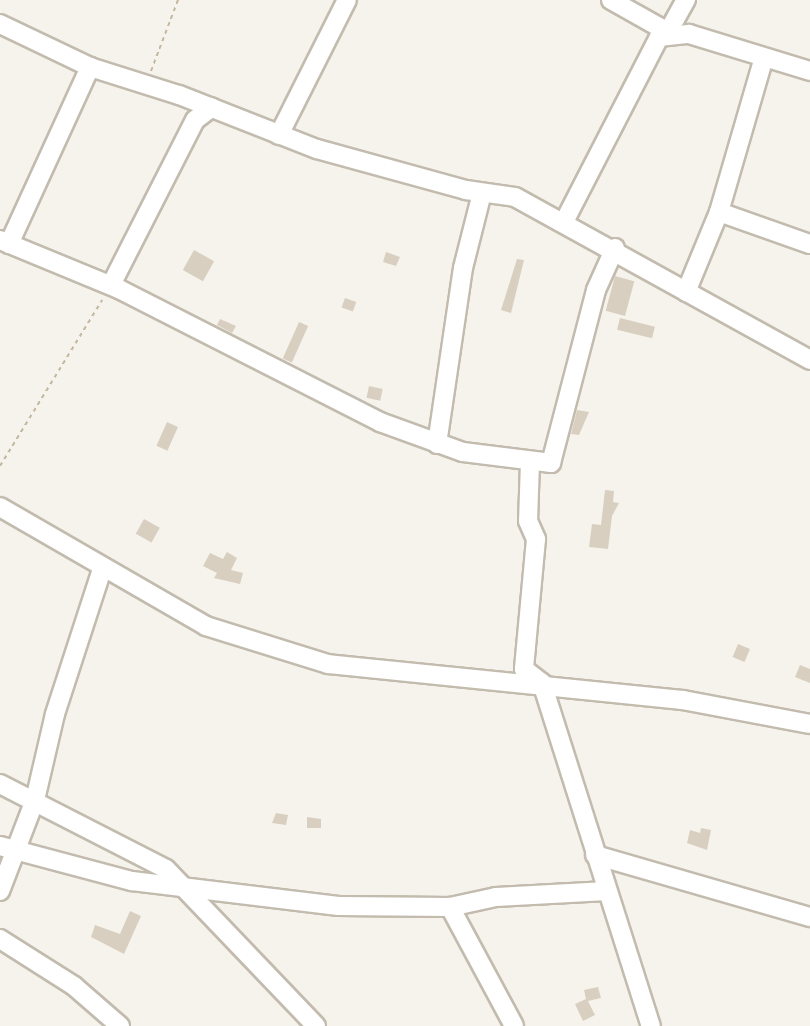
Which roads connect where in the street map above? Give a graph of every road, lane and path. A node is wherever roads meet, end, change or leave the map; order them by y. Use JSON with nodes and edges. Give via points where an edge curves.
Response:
{"nodes":[{"id":1,"x":178,"y":0,"type":"edge"},
{"id":2,"x":347,"y":0,"type":"edge"},
{"id":3,"x":611,"y":0,"type":"edge"},
{"id":4,"x":686,"y":0,"type":"edge"},
{"id":5,"x":0,"y":24,"type":"edge"},
{"id":6,"x":668,"y":32,"type":"junction"},
{"id":7,"x":763,"y":61,"type":"junction"},
{"id":8,"x":90,"y":67,"type":"junction"},
{"id":9,"x":810,"y":71,"type":"edge"},
{"id":10,"x":145,"y":87,"type":"junction"},
{"id":11,"x":212,"y":107,"type":"junction"},
{"id":12,"x":279,"y":135,"type":"junction"},
{"id":13,"x":482,"y":193,"type":"junction"},
{"id":14,"x":719,"y":212,"type":"junction"},
{"id":15,"x":565,"y":220,"type":"junction"},
{"id":16,"x":5,"y":242,"type":"edge"},
{"id":17,"x":810,"y":244,"type":"edge"},
{"id":18,"x":615,"y":248,"type":"junction"},
{"id":19,"x":111,"y":285,"type":"junction"},
{"id":20,"x":686,"y":292,"type":"junction"},
{"id":21,"x":810,"y":360,"type":"edge"},
{"id":22,"x":437,"y":444,"type":"junction"},
{"id":23,"x":530,"y":462,"type":"junction"},
{"id":24,"x":0,"y":466,"type":"edge"},
{"id":25,"x":0,"y":507,"type":"edge"},
{"id":26,"x":102,"y":569,"type":"junction"},
{"id":27,"x":542,"y":683,"type":"junction"},
{"id":28,"x":810,"y":724,"type":"edge"},
{"id":29,"x":0,"y":784,"type":"edge"},
{"id":30,"x":35,"y":800,"type":"junction"},
{"id":31,"x":9,"y":850,"type":"edge"},
{"id":32,"x":595,"y":855,"type":"junction"},
{"id":33,"x":184,"y":889,"type":"junction"},
{"id":34,"x":0,"y":891,"type":"edge"},
{"id":35,"x":607,"y":891,"type":"junction"},
{"id":36,"x":450,"y":907,"type":"junction"},
{"id":37,"x":810,"y":917,"type":"edge"},
{"id":38,"x":0,"y":939,"type":"edge"},
{"id":39,"x":120,"y":1026,"type":"edge"},
{"id":40,"x":316,"y":1026,"type":"edge"},
{"id":41,"x":514,"y":1026,"type":"edge"},
{"id":42,"x":651,"y":1026,"type":"edge"}],
"edges":[{"from":1,"to":10,"type":"path"},
{"from":2,"to":12,"type":"street"},
{"from":3,"to":6,"type":"street"},
{"from":4,"to":6,"type":"street"},
{"from":5,"to":8,"type":"street"},
{"from":6,"to":7,"type":"street","via":[[689,34]]},
{"from":6,"to":15,"type":"street","via":[[655,43]]},
{"from":7,"to":9,"type":"street"},
{"from":7,"to":14,"type":"street"},
{"from":8,"to":10,"type":"street"},
{"from":8,"to":16,"type":"street"},
{"from":10,"to":11,"type":"street"},
{"from":11,"to":12,"type":"street"},
{"from":11,"to":19,"type":"street","via":[[195,120]]},
{"from":12,"to":13,"type":"street"},
{"from":13,"to":15,"type":"street","via":[[515,197]]},
{"from":13,"to":22,"type":"street","via":[[463,268]]},
{"from":14,"to":17,"type":"street"},
{"from":14,"to":20,"type":"street"},
{"from":15,"to":18,"type":"street"},
{"from":16,"to":19,"type":"street"},
{"from":18,"to":20,"type":"street"},
{"from":18,"to":23,"type":"street","via":[[596,290],[556,452],[551,463]]},
{"from":19,"to":22,"type":"street","via":[[380,422]]},
{"from":19,"to":24,"type":"path"},
{"from":20,"to":21,"type":"street"},
{"from":22,"to":23,"type":"street"},
{"from":23,"to":27,"type":"street","via":[[528,521],[536,539],[524,669]]},
{"from":25,"to":26,"type":"street"},
{"from":26,"to":27,"type":"street","via":[[206,626],[328,664]]},
{"from":26,"to":30,"type":"street","via":[[55,714]]},
{"from":27,"to":28,"type":"street","via":[[683,700]]},
{"from":27,"to":32,"type":"street"},
{"from":29,"to":30,"type":"street"},
{"from":30,"to":31,"type":"street"},
{"from":30,"to":33,"type":"street","via":[[148,855]]},
{"from":31,"to":33,"type":"street"},
{"from":31,"to":34,"type":"street"},
{"from":32,"to":35,"type":"street"},
{"from":32,"to":37,"type":"street"},
{"from":33,"to":36,"type":"street","via":[[338,906]]},
{"from":33,"to":40,"type":"street"},
{"from":35,"to":36,"type":"street","via":[[496,897]]},
{"from":35,"to":42,"type":"street"},
{"from":36,"to":41,"type":"street"},
{"from":38,"to":39,"type":"street","via":[[74,986]]}]}
